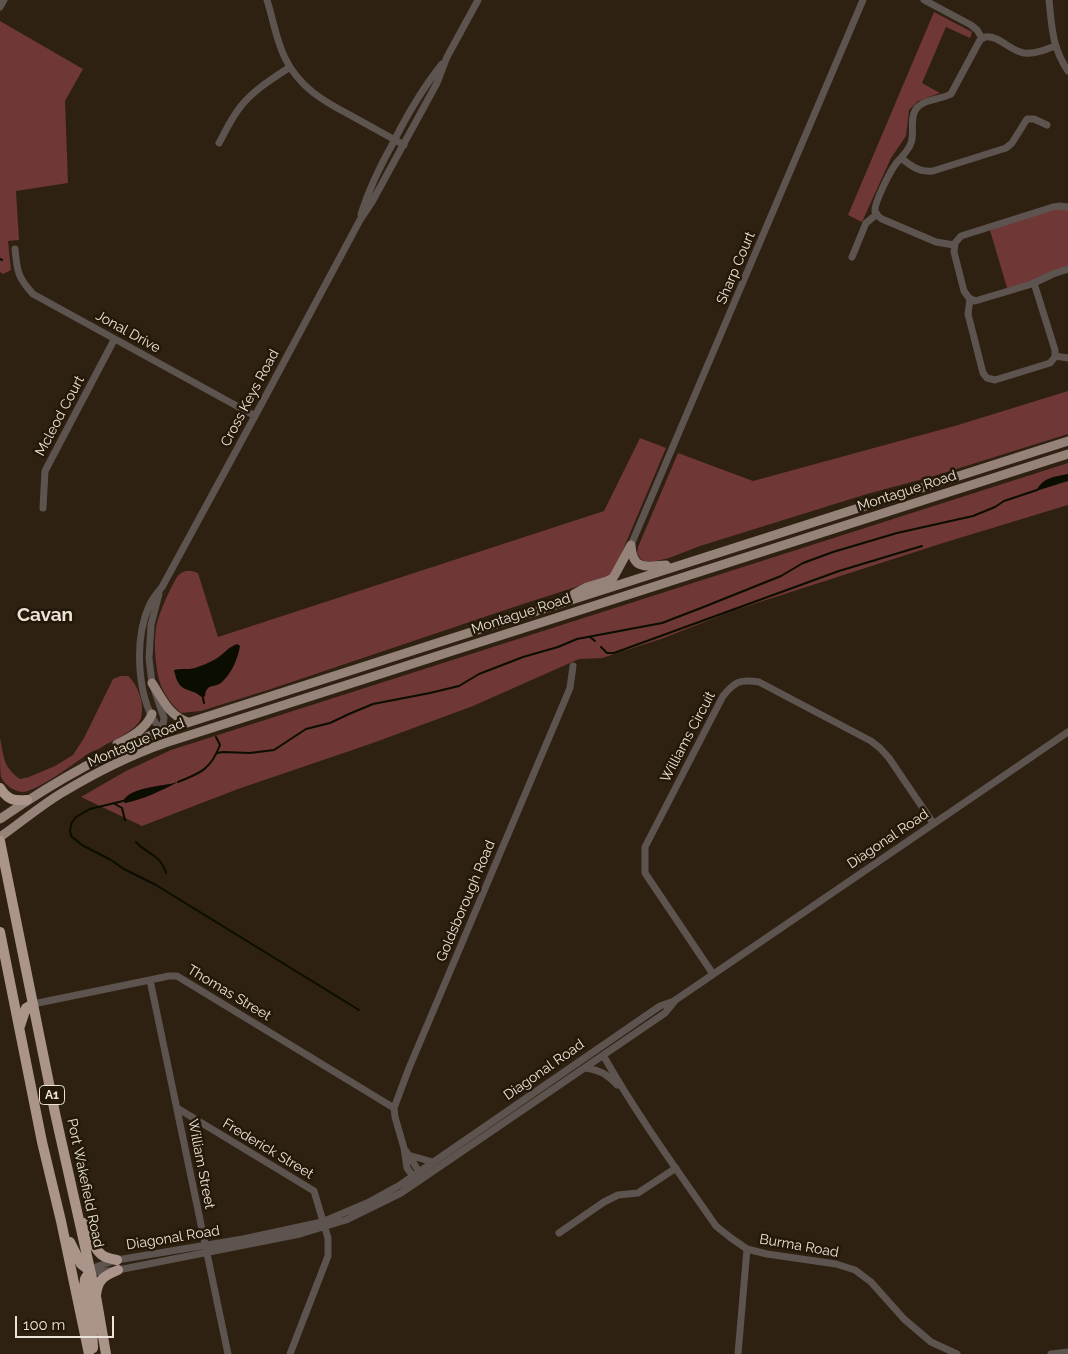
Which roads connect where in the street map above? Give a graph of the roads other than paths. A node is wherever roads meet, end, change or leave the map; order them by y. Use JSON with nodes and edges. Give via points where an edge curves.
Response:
{"nodes":[{"id":1,"x":4,"y":0,"type":"edge"},
{"id":2,"x":267,"y":0,"type":"edge"},
{"id":3,"x":478,"y":0,"type":"edge"},
{"id":4,"x":863,"y":0,"type":"edge"},
{"id":5,"x":924,"y":0,"type":"edge"},
{"id":6,"x":1048,"y":0,"type":"edge"},
{"id":7,"x":0,"y":7,"type":"edge"},
{"id":8,"x":982,"y":38,"type":"junction"},
{"id":9,"x":1055,"y":46,"type":"junction"},
{"id":10,"x":447,"y":58,"type":"junction"},
{"id":11,"x":290,"y":67,"type":"junction"},
{"id":12,"x":1068,"y":71,"type":"edge"},
{"id":13,"x":1047,"y":125,"type":"dead end"},
{"id":14,"x":394,"y":140,"type":"junction"},
{"id":15,"x":219,"y":142,"type":"dead end"},
{"id":16,"x":404,"y":145,"type":"junction"},
{"id":17,"x":901,"y":158,"type":"junction"},
{"id":18,"x":1068,"y":207,"type":"edge"},
{"id":19,"x":876,"y":214,"type":"junction"},
{"id":20,"x":360,"y":220,"type":"junction"},
{"id":21,"x":954,"y":245,"type":"junction"},
{"id":22,"x":15,"y":249,"type":"dead end"},
{"id":23,"x":852,"y":257,"type":"dead end"},
{"id":24,"x":1068,"y":269,"type":"edge"},
{"id":25,"x":1034,"y":283,"type":"junction"},
{"id":26,"x":970,"y":299,"type":"junction"},
{"id":27,"x":114,"y":340,"type":"junction"},
{"id":28,"x":1055,"y":356,"type":"junction"},
{"id":29,"x":1068,"y":358,"type":"edge"},
{"id":30,"x":255,"y":416,"type":"junction"},
{"id":31,"x":1068,"y":441,"type":"edge"},
{"id":32,"x":1068,"y":454,"type":"edge"},
{"id":33,"x":43,"y":508,"type":"dead end"},
{"id":34,"x":630,"y":545,"type":"junction"},
{"id":35,"x":690,"y":562,"type":"junction"},
{"id":36,"x":162,"y":587,"type":"junction"},
{"id":37,"x":550,"y":606,"type":"junction"},
{"id":38,"x":573,"y":666,"type":"dead end"},
{"id":39,"x":152,"y":683,"type":"junction"},
{"id":40,"x":152,"y":714,"type":"junction"},
{"id":41,"x":234,"y":720,"type":"junction"},
{"id":42,"x":188,"y":722,"type":"junction"},
{"id":43,"x":162,"y":731,"type":"junction"},
{"id":44,"x":1068,"y":732,"type":"edge"},
{"id":45,"x":131,"y":756,"type":"junction"},
{"id":46,"x":74,"y":773,"type":"junction"},
{"id":47,"x":0,"y":788,"type":"edge"},
{"id":48,"x":27,"y":800,"type":"junction"},
{"id":49,"x":0,"y":819,"type":"edge"},
{"id":50,"x":933,"y":823,"type":"junction"},
{"id":51,"x":0,"y":839,"type":"edge"},
{"id":52,"x":0,"y":932,"type":"edge"},
{"id":53,"x":713,"y":974,"type":"junction"},
{"id":54,"x":150,"y":980,"type":"junction"},
{"id":55,"x":674,"y":1001,"type":"junction"},
{"id":56,"x":33,"y":1004,"type":"junction"},
{"id":57,"x":19,"y":1029,"type":"junction"},
{"id":58,"x":603,"y":1055,"type":"junction"},
{"id":59,"x":582,"y":1058,"type":"junction"},
{"id":60,"x":585,"y":1068,"type":"junction"},
{"id":61,"x":49,"y":1083,"type":"junction"},
{"id":62,"x":623,"y":1090,"type":"junction"},
{"id":63,"x":35,"y":1108,"type":"junction"},
{"id":64,"x":178,"y":1108,"type":"junction"},
{"id":65,"x":394,"y":1108,"type":"junction"},
{"id":66,"x":404,"y":1148,"type":"junction"},
{"id":67,"x":408,"y":1155,"type":"junction"},
{"id":68,"x":434,"y":1162,"type":"junction"},
{"id":69,"x":676,"y":1168,"type":"junction"},
{"id":70,"x":418,"y":1177,"type":"junction"},
{"id":71,"x":71,"y":1187,"type":"junction"},
{"id":72,"x":61,"y":1221,"type":"junction"},
{"id":73,"x":323,"y":1225,"type":"junction"},
{"id":74,"x":559,"y":1233,"type":"dead end"},
{"id":75,"x":206,"y":1249,"type":"junction"},
{"id":76,"x":747,"y":1249,"type":"junction"},
{"id":77,"x":118,"y":1265,"type":"junction"},
{"id":78,"x":90,"y":1271,"type":"junction"},
{"id":79,"x":96,"y":1296,"type":"junction"},
{"id":80,"x":1068,"y":1352,"type":"edge"},
{"id":81,"x":89,"y":1354,"type":"edge"},
{"id":82,"x":94,"y":1354,"type":"edge"},
{"id":83,"x":106,"y":1354,"type":"edge"},
{"id":84,"x":228,"y":1354,"type":"edge"},
{"id":85,"x":291,"y":1354,"type":"edge"},
{"id":86,"x":738,"y":1354,"type":"edge"},
{"id":87,"x":956,"y":1354,"type":"edge"},
{"id":88,"x":1051,"y":1354,"type":"edge"}],
"edges":[{"from":1,"to":7,"type":"street"},
{"from":2,"to":11,"type":"street","via":[[280,46]]},
{"from":3,"to":10,"type":"street","name":"Cross Keys Road"},
{"from":4,"to":34,"type":"street","name":"Sharp Court"},
{"from":5,"to":8,"type":"street","via":[[970,25]]},
{"from":6,"to":9,"type":"street"},
{"from":8,"to":9,"type":"street","via":[[993,38],[1025,53]]},
{"from":8,"to":17,"type":"street","via":[[951,94],[924,103],[917,109],[911,144]]},
{"from":9,"to":12,"type":"street"},
{"from":10,"to":14,"type":"street","name":"Cross Keys Road","via":[[418,96]]},
{"from":10,"to":16,"type":"street","name":"Cross Keys Road"},
{"from":11,"to":14,"type":"street","via":[[317,96]]},
{"from":11,"to":15,"type":"street","via":[[245,102]]},
{"from":13,"to":17,"type":"street","via":[[1027,119],[1006,148],[933,171],[922,172]]},
{"from":14,"to":16,"type":"street"},
{"from":14,"to":20,"type":"street","name":"Cross Keys Road","via":[[376,174]]},
{"from":16,"to":20,"type":"street","name":"Cross Keys Road"},
{"from":17,"to":19,"type":"street","via":[[882,189]]},
{"from":18,"to":21,"type":"street","via":[[1053,207],[961,236]]},
{"from":19,"to":21,"type":"street","via":[[935,241]]},
{"from":19,"to":23,"type":"street","via":[[866,223]]},
{"from":20,"to":30,"type":"street","name":"Cross Keys Road"},
{"from":21,"to":26,"type":"street","via":[[964,291]]},
{"from":22,"to":27,"type":"street","name":"Jonal Drive","via":[[17,269],[23,283],[34,294]]},
{"from":24,"to":25,"type":"street"},
{"from":25,"to":26,"type":"street","via":[[978,301]]},
{"from":25,"to":28,"type":"street"},
{"from":26,"to":28,"type":"street","via":[[968,314],[982,373],[987,378],[994,380],[1050,363]]},
{"from":27,"to":30,"type":"street","name":"Jonal Drive"},
{"from":27,"to":33,"type":"street","name":"Mcleod Court","via":[[45,471]]},
{"from":28,"to":29,"type":"street"},
{"from":30,"to":36,"type":"street","name":"Cross Keys Road"},
{"from":31,"to":35,"type":"main road","name":"Montague Road"},
{"from":32,"to":41,"type":"main road","name":"Montague Road"},
{"from":34,"to":35,"type":"main road","via":[[640,566]]},
{"from":34,"to":37,"type":"main road","via":[[613,578]]},
{"from":35,"to":37,"type":"main road","name":"Montague Road"},
{"from":36,"to":39,"type":"street","name":"Cross Keys Road","via":[[150,634]]},
{"from":36,"to":40,"type":"street","name":"Cross Keys Road","via":[[150,604],[140,644],[144,693]]},
{"from":37,"to":42,"type":"main road","name":"Montague Road"},
{"from":38,"to":65,"type":"street","name":"Goldsborough Road","via":[[570,688]]},
{"from":39,"to":42,"type":"main road","via":[[174,715]]},
{"from":39,"to":43,"type":"street","name":"Cross Keys Road","via":[[164,718]]},
{"from":40,"to":43,"type":"street","name":"Cross Keys Road"},
{"from":40,"to":46,"type":"main road","via":[[137,732],[95,755]]},
{"from":41,"to":43,"type":"main road","via":[[172,734]]},
{"from":41,"to":45,"type":"main road","name":"Montague Road"},
{"from":42,"to":43,"type":"main road","name":"Montague Road"},
{"from":43,"to":45,"type":"main road"},
{"from":43,"to":46,"type":"main road","name":"Montague Road","via":[[116,750]]},
{"from":44,"to":50,"type":"street","name":"Diagonal Road"},
{"from":45,"to":51,"type":"main road","name":"Montague Road","via":[[59,795]]},
{"from":46,"to":48,"type":"main road","name":"Montague Road"},
{"from":47,"to":48,"type":"highway","via":[[12,800]]},
{"from":48,"to":49,"type":"main road","name":"Montague Road"},
{"from":50,"to":53,"type":"street","name":"Diagonal Road"},
{"from":50,"to":53,"type":"street","name":"Williams Circuit","via":[[880,748],[760,682],[739,682],[730,687],[644,847],[646,873]]},
{"from":51,"to":56,"type":"highway","name":"Port Wakefield Road","number":"A1"},
{"from":52,"to":57,"type":"highway","number":"A1"},
{"from":53,"to":55,"type":"street","name":"Diagonal Road"},
{"from":54,"to":56,"type":"street","name":"Thomas Street"},
{"from":54,"to":64,"type":"street","name":"William Street"},
{"from":54,"to":65,"type":"street","name":"Thomas Street","via":[[177,976]]},
{"from":55,"to":58,"type":"street","name":"Diagonal Road","via":[[665,1013]]},
{"from":55,"to":59,"type":"street","name":"Diagonal Road","via":[[660,1006]]},
{"from":56,"to":57,"type":"highway","via":[[26,1008]]},
{"from":56,"to":61,"type":"highway","name":"Port Wakefield Road","number":"A1"},
{"from":57,"to":63,"type":"highway","number":"A1"},
{"from":58,"to":59,"type":"street"},
{"from":58,"to":60,"type":"street","name":"Diagonal Road"},
{"from":58,"to":62,"type":"street"},
{"from":59,"to":68,"type":"street","name":"Diagonal Road"},
{"from":60,"to":62,"type":"street","via":[[606,1074]]},
{"from":60,"to":70,"type":"street","name":"Diagonal Road"},
{"from":61,"to":63,"type":"highway","via":[[47,1105]]},
{"from":61,"to":71,"type":"highway","name":"Port Wakefield Road","number":"A1"},
{"from":62,"to":69,"type":"street","name":"Burma Road"},
{"from":63,"to":72,"type":"highway","number":"A1"},
{"from":64,"to":73,"type":"street","name":"Frederick Street","via":[[314,1191]]},
{"from":64,"to":75,"type":"street","name":"William Street"},
{"from":65,"to":66,"type":"street"},
{"from":66,"to":67,"type":"street"},
{"from":66,"to":70,"type":"street","via":[[407,1168]]},
{"from":67,"to":68,"type":"street"},
{"from":67,"to":70,"type":"street"},
{"from":68,"to":70,"type":"street","name":"Diagonal Road"},
{"from":69,"to":74,"type":"street","via":[[638,1192],[618,1194]]},
{"from":69,"to":76,"type":"street","name":"Burma Road","via":[[716,1226]]},
{"from":70,"to":73,"type":"street","name":"Diagonal Road","via":[[401,1192],[357,1216]]},
{"from":71,"to":77,"type":"highway","via":[[94,1246]]},
{"from":71,"to":78,"type":"highway","name":"Port Wakefield Road","number":"A1"},
{"from":72,"to":78,"type":"highway","via":[[74,1252]]},
{"from":72,"to":81,"type":"highway","number":"A1"},
{"from":73,"to":75,"type":"street","name":"Diagonal Road","via":[[273,1240]]},
{"from":73,"to":85,"type":"street","via":[[328,1238],[328,1256]]},
{"from":75,"to":77,"type":"street","name":"Diagonal Road"},
{"from":75,"to":84,"type":"street","name":"William Street"},
{"from":76,"to":86,"type":"street"},
{"from":76,"to":87,"type":"street","name":"Burma Road","via":[[855,1270],[872,1282],[904,1319],[932,1342]]},
{"from":77,"to":78,"type":"street","name":"Diagonal Road"},
{"from":77,"to":79,"type":"highway","via":[[103,1277],[97,1286]]},
{"from":78,"to":79,"type":"highway","name":"Port Wakefield Road","number":"A1"},
{"from":78,"to":82,"type":"highway","via":[[84,1287]]},
{"from":79,"to":83,"type":"highway","name":"Port Wakefield Road","number":"A1"},
{"from":80,"to":88,"type":"street"}]}
